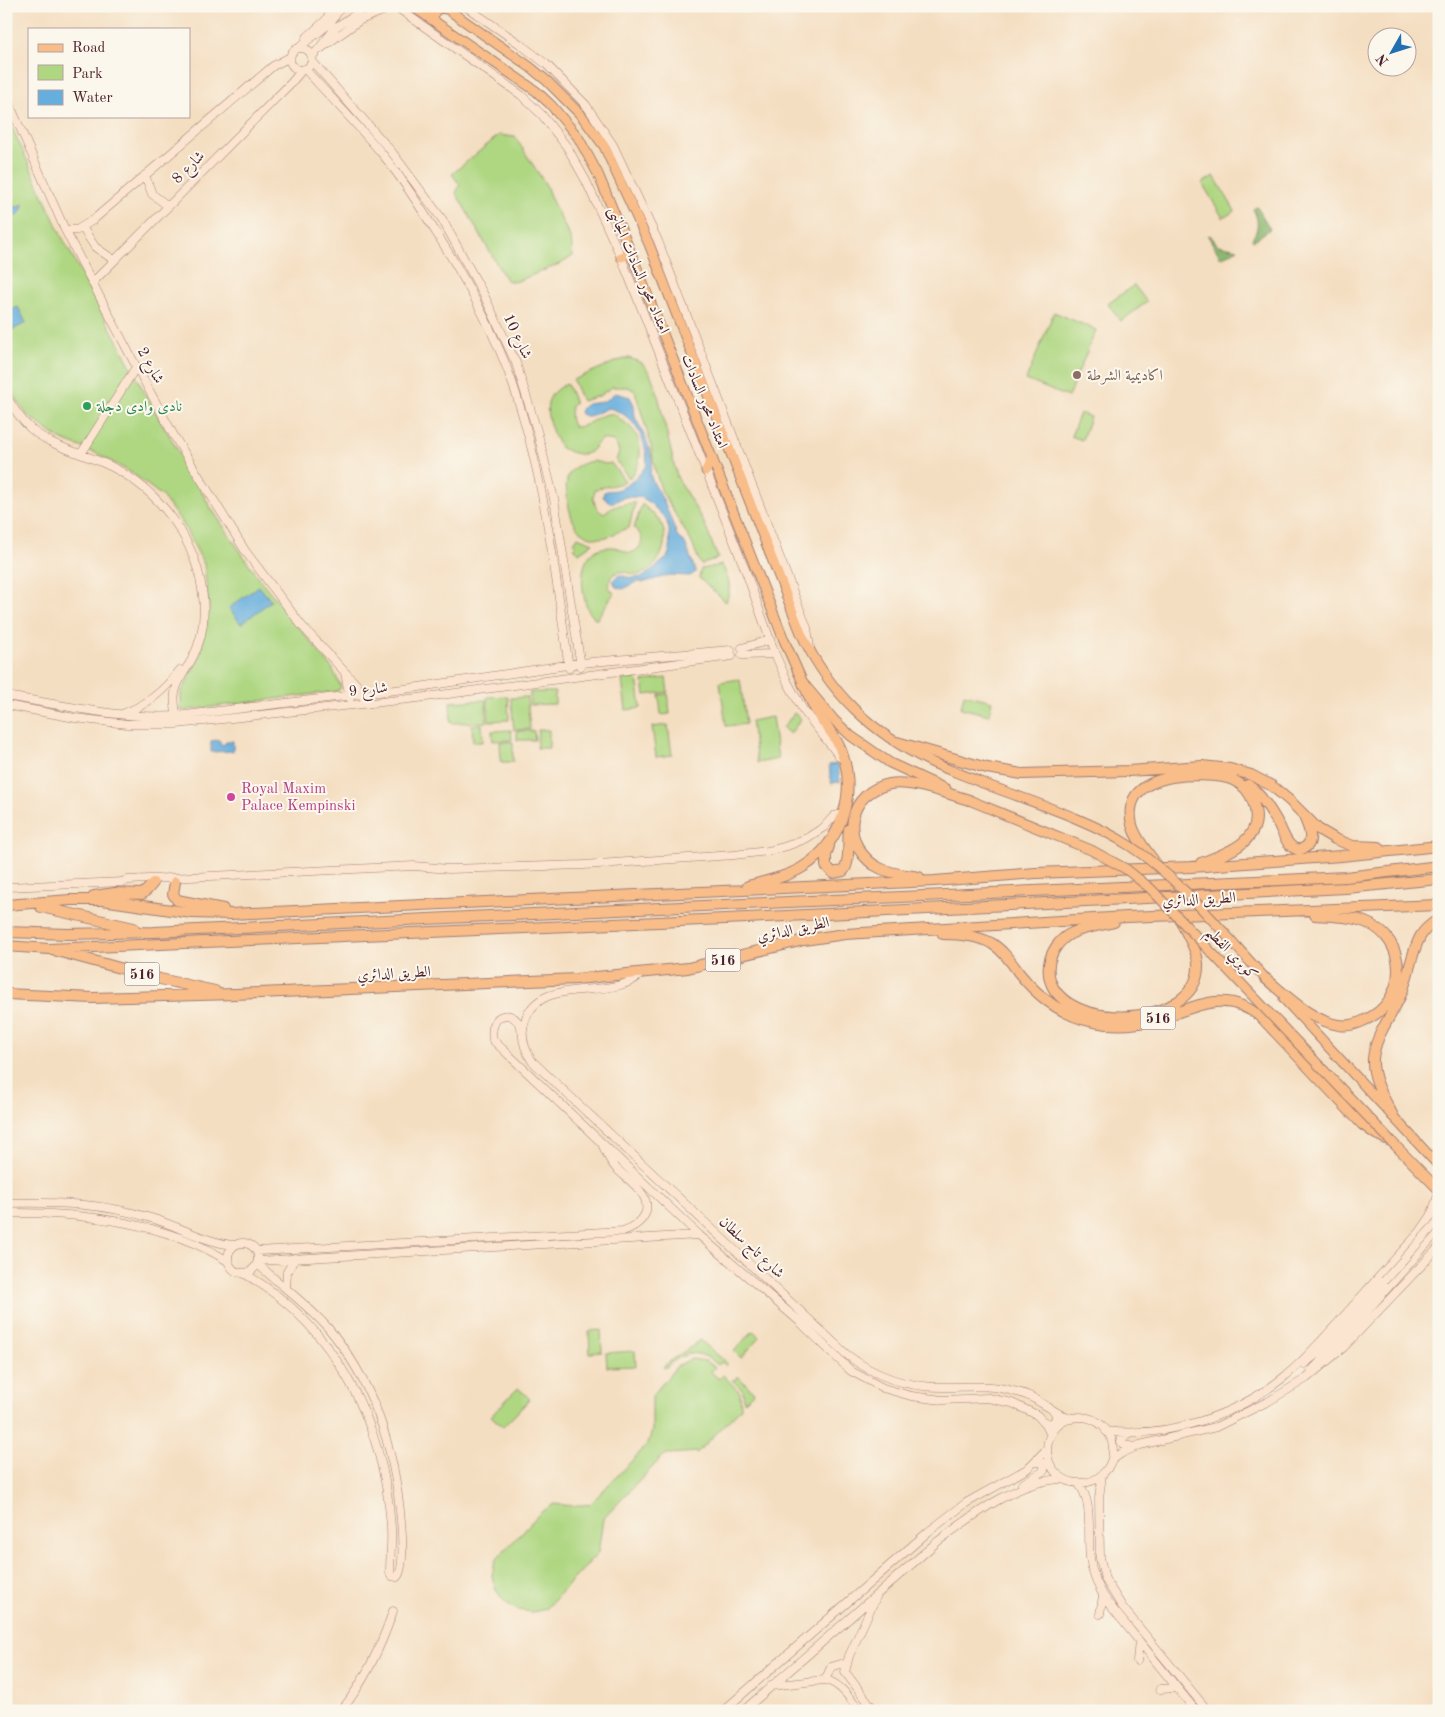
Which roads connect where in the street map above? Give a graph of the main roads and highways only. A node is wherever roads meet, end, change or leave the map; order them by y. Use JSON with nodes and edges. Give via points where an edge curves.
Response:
{"nodes":[{"id":1,"x":414,"y":6,"type":"edge"},
{"id":2,"x":444,"y":7,"type":"edge"},
{"id":3,"x":436,"y":23,"type":"junction"},
{"id":4,"x":631,"y":253,"type":"junction"},
{"id":5,"x":621,"y":257,"type":"road end"},
{"id":6,"x":712,"y":457,"type":"junction"},
{"id":7,"x":706,"y":471,"type":"road end"},
{"id":8,"x":803,"y":683,"type":"junction"},
{"id":9,"x":897,"y":742,"type":"junction"},
{"id":10,"x":1233,"y":780,"type":"junction"},
{"id":11,"x":980,"y":782,"type":"joint"},
{"id":12,"x":969,"y":800,"type":"junction"},
{"id":13,"x":1304,"y":816,"type":"junction"},
{"id":14,"x":852,"y":822,"type":"junction"},
{"id":15,"x":830,"y":842,"type":"junction"},
{"id":16,"x":1439,"y":846,"type":"edge"},
{"id":17,"x":1397,"y":850,"type":"junction"},
{"id":18,"x":1439,"y":866,"type":"edge"},
{"id":19,"x":1158,"y":867,"type":"junction"},
{"id":20,"x":1191,"y":867,"type":"junction"},
{"id":21,"x":1439,"y":879,"type":"edge"},
{"id":22,"x":934,"y":881,"type":"junction"},
{"id":23,"x":175,"y":882,"type":"road end"},
{"id":24,"x":153,"y":883,"type":"road end"},
{"id":25,"x":728,"y":891,"type":"junction"},
{"id":26,"x":82,"y":899,"type":"junction"},
{"id":27,"x":20,"y":904,"type":"junction"},
{"id":28,"x":6,"y":905,"type":"edge"},
{"id":29,"x":1439,"y":905,"type":"edge"},
{"id":30,"x":1270,"y":911,"type":"junction"},
{"id":31,"x":230,"y":914,"type":"junction"},
{"id":32,"x":1126,"y":917,"type":"junction"},
{"id":33,"x":1180,"y":919,"type":"junction"},
{"id":34,"x":1439,"y":919,"type":"edge"},
{"id":35,"x":899,"y":930,"type":"junction"},
{"id":36,"x":6,"y":932,"type":"edge"},
{"id":37,"x":154,"y":932,"type":"junction"},
{"id":38,"x":6,"y":946,"type":"edge"},
{"id":39,"x":49,"y":948,"type":"junction"},
{"id":40,"x":1266,"y":978,"type":"junction"},
{"id":41,"x":6,"y":994,"type":"edge"},
{"id":42,"x":236,"y":994,"type":"junction"},
{"id":43,"x":1393,"y":1116,"type":"junction"},
{"id":44,"x":1391,"y":1141,"type":"junction"},
{"id":45,"x":1439,"y":1166,"type":"edge"},
{"id":46,"x":1439,"y":1192,"type":"edge"}],
"edges":[{"from":1,"to":3,"type":"main road","name":"امتداد محور السادات"},
{"from":2,"to":3,"type":"main road","via":[[435,11],[433,18]]},
{"from":2,"to":9,"type":"main road","name":"امتداد محور السادات","via":[[547,81],[581,115],[604,146],[649,244],[810,652],[847,703]]},
{"from":3,"to":4,"type":"main road","name":"امتداد محور السادات","via":[[530,87],[565,121],[592,161]]},
{"from":4,"to":5,"type":"main road"},
{"from":4,"to":6,"type":"main road","name":"امتداد محور السادات"},
{"from":6,"to":7,"type":"main road"},
{"from":6,"to":8,"type":"main road","name":"امتداد محور السادات"},
{"from":8,"to":12,"type":"main road","name":"امتداد محور السادات","via":[[834,720],[870,750],[911,774]]},
{"from":8,"to":15,"type":"highway","via":[[840,746],[847,772],[843,814]]},
{"from":9,"to":11,"type":"main road","name":"امتداد محور السادات","via":[[931,762]]},
{"from":9,"to":13,"type":"highway","via":[[987,768],[1022,774],[1202,766],[1230,768],[1272,786]]},
{"from":10,"to":13,"type":"highway","via":[[1256,792],[1289,844],[1297,849],[1307,845],[1310,839]]},
{"from":10,"to":19,"type":"highway","via":[[1215,776],[1169,777],[1149,783],[1138,794],[1131,816],[1134,831]]},
{"from":10,"to":20,"type":"highway","via":[[1252,799],[1256,812],[1253,830],[1248,839],[1236,848]]},
{"from":11,"to":19,"type":"main road","name":"كوبري الفطيم","bridge":true,"via":[[1103,830]]},
{"from":12,"to":14,"type":"highway","via":[[892,783],[869,793]]},
{"from":12,"to":33,"type":"main road","name":"كوبري الفطيم","bridge":true,"via":[[1091,850],[1126,869]]},
{"from":13,"to":17,"type":"highway","via":[[1342,843]]},
{"from":14,"to":15,"type":"highway","via":[[848,863],[843,872],[828,870],[826,866]]},
{"from":14,"to":22,"type":"highway","via":[[857,847],[876,866],[889,872]]},
{"from":15,"to":25,"type":"highway","via":[[810,862],[792,873]]},
{"from":16,"to":17,"type":"highway"},
{"from":17,"to":20,"type":"highway"},
{"from":18,"to":37,"type":"highway","name":"الطريق الدائري","via":[[1346,877]]},
{"from":19,"to":40,"type":"main road","name":"كوبري الفطيم","bridge":true},
{"from":20,"to":22,"type":"highway"},
{"from":21,"to":39,"type":"highway","name":"الطريق الدائري","number":"516","via":[[1346,888],[1140,899]]},
{"from":22,"to":25,"type":"highway"},
{"from":23,"to":31,"type":"highway","via":[[173,894],[177,900],[218,908]]},
{"from":24,"to":26,"type":"highway","via":[[142,894],[110,893]]},
{"from":25,"to":31,"type":"highway"},
{"from":26,"to":27,"type":"highway"},
{"from":26,"to":31,"type":"highway","via":[[192,913]]},
{"from":27,"to":28,"type":"highway"},
{"from":27,"to":37,"type":"highway","via":[[58,909],[101,922]]},
{"from":29,"to":30,"type":"highway","name":"الطريق الدائري","number":"516"},
{"from":30,"to":32,"type":"highway","name":"الطريق الدائري","number":"516"},
{"from":30,"to":40,"type":"highway","number":"516","via":[[1346,917],[1371,924],[1394,948],[1399,976],[1391,998],[1379,1012],[1357,1024],[1342,1026],[1311,1014]]},
{"from":32,"to":33,"type":"highway","number":"516","bridge":true,"via":[[1071,933],[1058,944],[1049,968],[1052,985],[1062,999],[1110,1016],[1136,1015],[1176,1002],[1188,993],[1197,972],[1195,950]]},
{"from":32,"to":35,"type":"highway","name":"الطريق الدائري","number":"516"},
{"from":33,"to":44,"type":"main road","name":"كوبري الفطيم","bridge":true},
{"from":34,"to":43,"type":"highway","via":[[1420,937],[1402,991],[1374,1049],[1376,1081]]},
{"from":35,"to":42,"type":"highway","name":"الطريق الدائري","number":"516","via":[[820,937],[688,968],[641,974]]},
{"from":35,"to":44,"type":"highway","number":"516","via":[[983,939],[997,947],[1045,1000],[1087,1020],[1130,1024],[1155,1020],[1209,1002],[1226,1001],[1243,1006],[1262,1018],[1362,1124]]},
{"from":36,"to":37,"type":"highway","name":"الطريق الدائري"},
{"from":38,"to":39,"type":"highway","name":"الطريق الدائري","number":"516"},
{"from":39,"to":42,"type":"highway","number":"516","via":[[160,979]]},
{"from":40,"to":43,"type":"main road","name":"كوبري الفطيم"},
{"from":41,"to":42,"type":"highway","name":"الطريق الدائري","number":"516","via":[[94,998]]},
{"from":43,"to":45,"type":"main road","name":"كوبري الفطيم"},
{"from":44,"to":46,"type":"main road","name":"كوبري الفطيم"}]}
